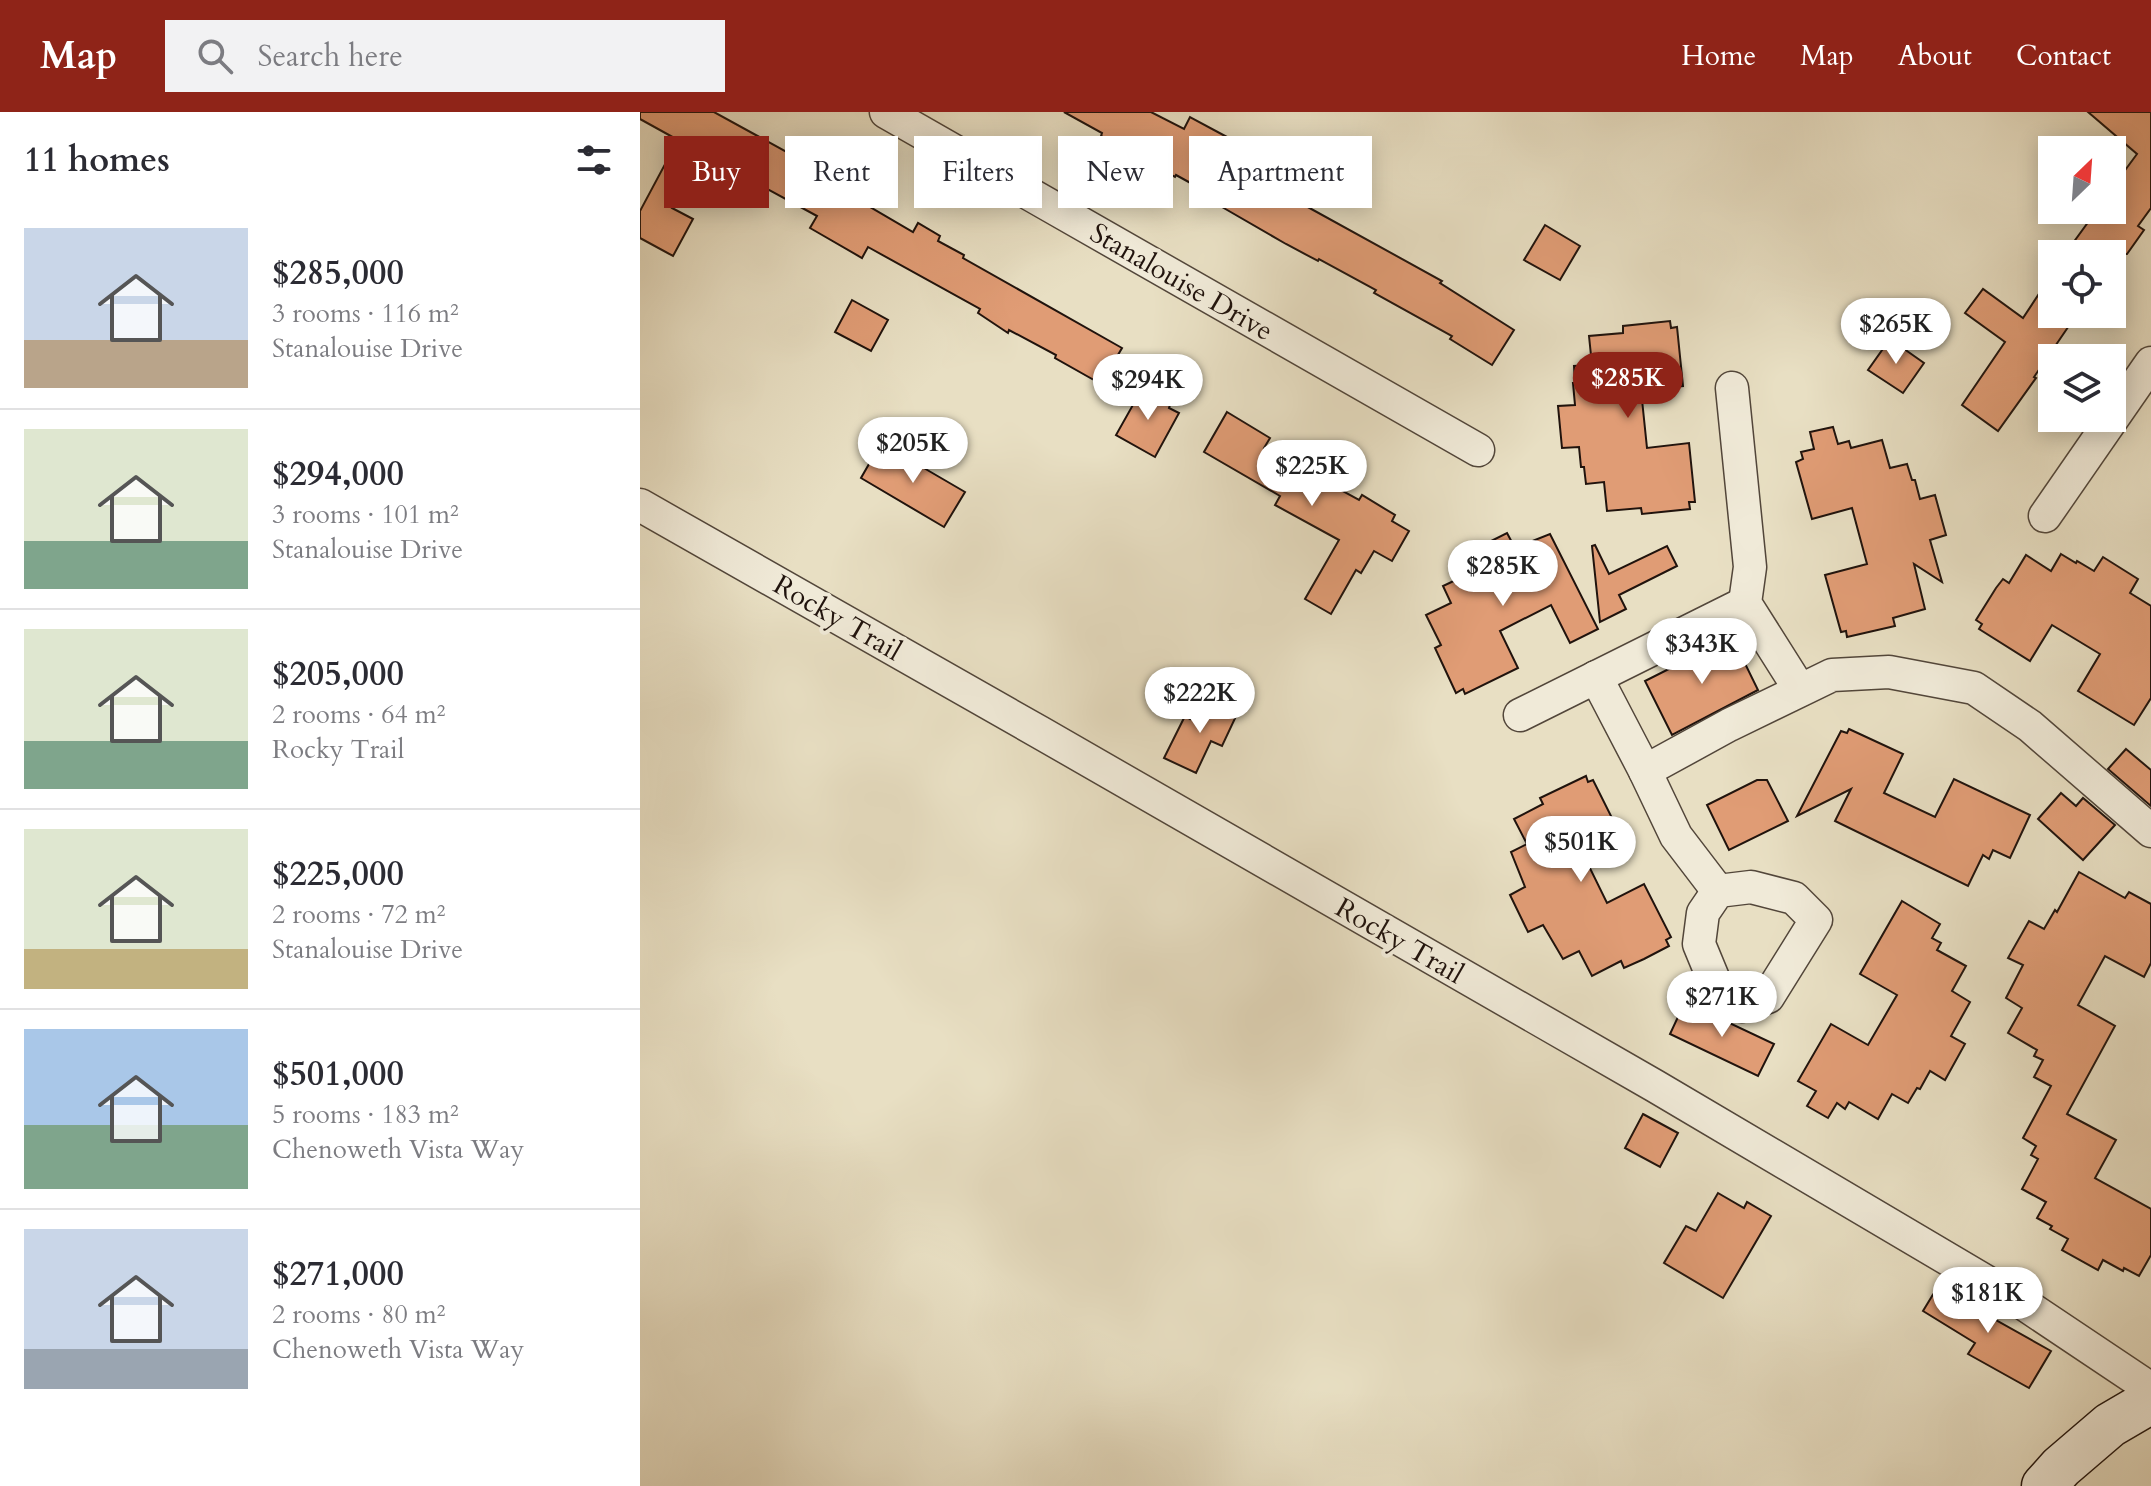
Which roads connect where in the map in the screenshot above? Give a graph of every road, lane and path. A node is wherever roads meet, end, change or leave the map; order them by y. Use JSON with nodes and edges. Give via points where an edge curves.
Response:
{"nodes":[{"id":1,"x":886,"y":112,"type":"edge"},
{"id":2,"x":2151,"y":363,"type":"edge"},
{"id":3,"x":1732,"y":388,"type":"dead end"},
{"id":4,"x":1478,"y":450,"type":"dead end"},
{"id":5,"x":640,"y":505,"type":"edge"},
{"id":6,"x":2045,"y":516,"type":"dead end"},
{"id":7,"x":1745,"y":603,"type":"junction"},
{"id":8,"x":1596,"y":677,"type":"junction"},
{"id":9,"x":1800,"y":690,"type":"junction"},
{"id":10,"x":1520,"y":715,"type":"dead end"},
{"id":11,"x":1645,"y":771,"type":"junction"},
{"id":12,"x":2151,"y":831,"type":"edge"},
{"id":13,"x":1718,"y":891,"type":"dead end"},
{"id":14,"x":2151,"y":1389,"type":"edge"},
{"id":15,"x":2151,"y":1401,"type":"edge"},
{"id":16,"x":2044,"y":1486,"type":"edge"}],
"edges":[{"from":1,"to":4,"type":"street","name":"Stanalouise Drive"},
{"from":2,"to":6,"type":"street"},
{"from":3,"to":7,"type":"street","via":[[1750,567]]},
{"from":5,"to":14,"type":"street","name":"Rocky Trail","via":[[1655,1086],[2024,1304]]},
{"from":7,"to":8,"type":"street"},
{"from":7,"to":9,"type":"street"},
{"from":8,"to":10,"type":"street"},
{"from":8,"to":11,"type":"street"},
{"from":9,"to":11,"type":"street"},
{"from":9,"to":12,"type":"street","via":[[1832,675],[1889,672],[1974,688],[2030,726]]},
{"from":11,"to":13,"type":"street","via":[[1676,836]]},
{"from":15,"to":16,"type":"main road","via":[[2110,1425]]}]}
